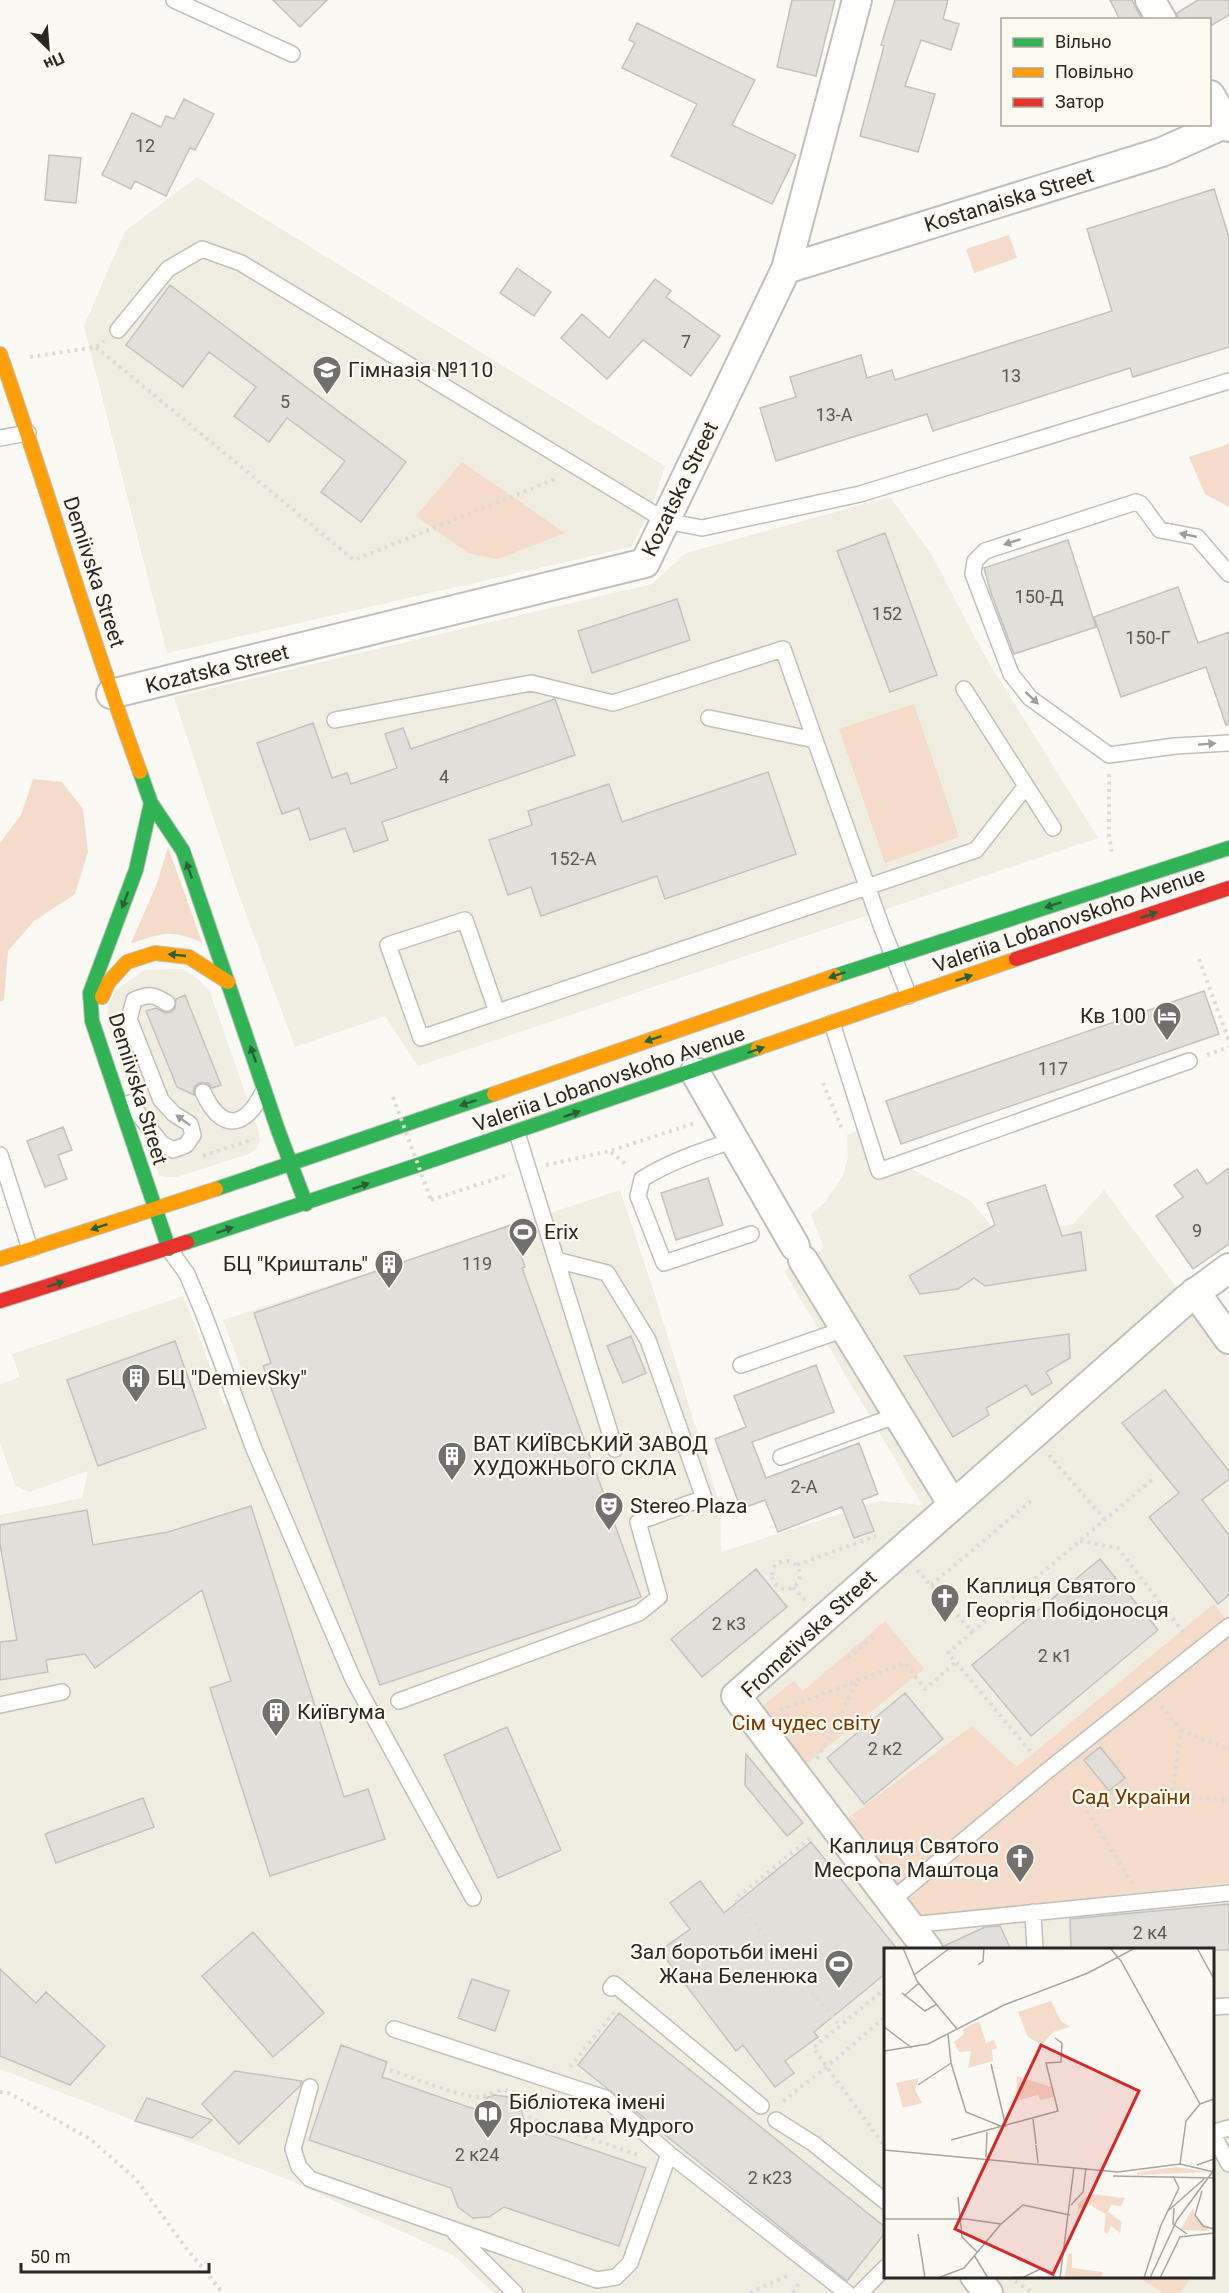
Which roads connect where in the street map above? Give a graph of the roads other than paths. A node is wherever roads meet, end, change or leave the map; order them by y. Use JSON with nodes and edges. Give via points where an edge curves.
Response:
{"nodes":[{"id":1,"x":174,"y":0,"type":"edge"},
{"id":2,"x":857,"y":0,"type":"edge"},
{"id":3,"x":1150,"y":0,"type":"edge"},
{"id":4,"x":1161,"y":18,"type":"edge"},
{"id":5,"x":292,"y":54,"type":"dead end"},
{"id":6,"x":1211,"y":98,"type":"edge"},
{"id":7,"x":1228,"y":124,"type":"edge"},
{"id":8,"x":786,"y":269,"type":"junction"},
{"id":9,"x":118,"y":330,"type":"dead end"},
{"id":10,"x":0,"y":354,"type":"edge"},
{"id":11,"x":1229,"y":381,"type":"edge"},
{"id":12,"x":28,"y":433,"type":"junction"},
{"id":13,"x":0,"y":438,"type":"edge"},
{"id":14,"x":666,"y":521,"type":"junction"},
{"id":15,"x":1229,"y":574,"type":"edge"},
{"id":16,"x":964,"y":689,"type":"dead end"},
{"id":17,"x":111,"y":694,"type":"junction"},
{"id":18,"x":709,"y":718,"type":"dead end"},
{"id":19,"x":335,"y":720,"type":"dead end"},
{"id":20,"x":815,"y":740,"type":"junction"},
{"id":21,"x":1229,"y":743,"type":"edge"},
{"id":22,"x":1026,"y":786,"type":"junction"},
{"id":23,"x":151,"y":803,"type":"junction"},
{"id":24,"x":1053,"y":828,"type":"dead end"},
{"id":25,"x":1229,"y":848,"type":"edge"},
{"id":26,"x":868,"y":888,"type":"junction"},
{"id":27,"x":1229,"y":888,"type":"edge"},
{"id":28,"x":892,"y":956,"type":"junction"},
{"id":29,"x":228,"y":982,"type":"junction"},
{"id":30,"x":909,"y":996,"type":"junction"},
{"id":31,"x":167,"y":1003,"type":"dead end"},
{"id":32,"x":497,"y":1012,"type":"junction"},
{"id":33,"x":92,"y":1021,"type":"junction"},
{"id":34,"x":832,"y":1023,"type":"junction"},
{"id":35,"x":1189,"y":1061,"type":"dead end"},
{"id":36,"x":694,"y":1072,"type":"junction"},
{"id":37,"x":110,"y":1077,"type":"junction"},
{"id":38,"x":265,"y":1089,"type":"junction"},
{"id":39,"x":202,"y":1092,"type":"dead end"},
{"id":40,"x":516,"y":1133,"type":"junction"},
{"id":41,"x":734,"y":1140,"type":"junction"},
{"id":42,"x":0,"y":1155,"type":"edge"},
{"id":43,"x":291,"y":1164,"type":"junction"},
{"id":44,"x":306,"y":1204,"type":"junction"},
{"id":45,"x":155,"y":1209,"type":"junction"},
{"id":46,"x":751,"y":1234,"type":"dead end"},
{"id":47,"x":169,"y":1248,"type":"junction"},
{"id":48,"x":30,"y":1250,"type":"junction"},
{"id":49,"x":0,"y":1259,"type":"edge"},
{"id":50,"x":556,"y":1260,"type":"junction"},
{"id":51,"x":1228,"y":1270,"type":"edge"},
{"id":52,"x":1195,"y":1292,"type":"junction"},
{"id":53,"x":0,"y":1301,"type":"edge"},
{"id":54,"x":845,"y":1329,"type":"junction"},
{"id":55,"x":1229,"y":1339,"type":"edge"},
{"id":56,"x":741,"y":1365,"type":"dead end"},
{"id":57,"x":898,"y":1415,"type":"junction"},
{"id":58,"x":615,"y":1449,"type":"dead end"},
{"id":59,"x":781,"y":1457,"type":"dead end"},
{"id":60,"x":953,"y":1505,"type":"junction"},
{"id":61,"x":1229,"y":1626,"type":"edge"},
{"id":62,"x":62,"y":1692,"type":"dead end"},
{"id":63,"x":399,"y":1701,"type":"dead end"},
{"id":64,"x":0,"y":1705,"type":"edge"},
{"id":65,"x":1229,"y":1893,"type":"edge"},
{"id":66,"x":473,"y":1898,"type":"dead end"},
{"id":67,"x":891,"y":1901,"type":"junction"},
{"id":68,"x":1033,"y":1912,"type":"junction"},
{"id":69,"x":910,"y":1925,"type":"junction"},
{"id":70,"x":927,"y":1948,"type":"edge"},
{"id":71,"x":1035,"y":1948,"type":"edge"},
{"id":72,"x":610,"y":1988,"type":"dead end"},
{"id":73,"x":1229,"y":2006,"type":"edge"},
{"id":74,"x":1214,"y":2007,"type":"edge"},
{"id":75,"x":394,"y":2029,"type":"dead end"},
{"id":76,"x":310,"y":2086,"type":"dead end"},
{"id":77,"x":761,"y":2106,"type":"dead end"},
{"id":78,"x":776,"y":2120,"type":"dead end"},
{"id":79,"x":1229,"y":2128,"type":"edge"},
{"id":80,"x":1214,"y":2133,"type":"edge"},
{"id":81,"x":1214,"y":2135,"type":"edge"},
{"id":82,"x":669,"y":2154,"type":"junction"},
{"id":83,"x":1229,"y":2164,"type":"edge"},
{"id":84,"x":884,"y":2201,"type":"edge"},
{"id":85,"x":453,"y":2231,"type":"junction"},
{"id":86,"x":884,"y":2267,"type":"edge"},
{"id":87,"x":515,"y":2293,"type":"edge"},
{"id":88,"x":847,"y":2293,"type":"edge"},
{"id":89,"x":860,"y":2293,"type":"edge"}],
"edges":[{"from":1,"to":5,"type":"lane"},
{"from":2,"to":8,"type":"street","name":"Kozatska Street"},
{"from":3,"to":4,"type":"street"},
{"from":6,"to":7,"type":"street"},
{"from":7,"to":8,"type":"street","name":"Kostanaiska Street","via":[[1162,152]]},
{"from":8,"to":14,"type":"street","name":"Kozatska Street"},
{"from":9,"to":14,"type":"lane","via":[[168,269],[202,249],[241,263]]},
{"from":10,"to":12,"type":"main road","name":"Demiivska Street"},
{"from":11,"to":14,"type":"lane","via":[[860,494],[702,528]]},
{"from":12,"to":13,"type":"lane"},
{"from":12,"to":17,"type":"main road","name":"Demiivska Street"},
{"from":14,"to":17,"type":"street","name":"Kozatska Street","via":[[645,563]]},
{"from":15,"to":21,"type":"lane","one_way":true,"via":[[1197,537],[1160,530],[1136,502],[986,551],[975,561],[973,574],[1011,674],[1030,698],[1109,755]]},
{"from":16,"to":22,"type":"lane"},
{"from":17,"to":23,"type":"main road","name":"Demiivska Street"},
{"from":18,"to":20,"type":"lane"},
{"from":19,"to":20,"type":"lane","via":[[531,683],[613,703],[783,649]]},
{"from":20,"to":26,"type":"lane"},
{"from":22,"to":24,"type":"lane"},
{"from":22,"to":26,"type":"lane","via":[[976,850]]},
{"from":29,"to":23,"type":"main road","name":"Demiivska Street","one_way":true,"via":[[183,850]]},
{"from":23,"to":33,"type":"main road","name":"Demiivska Street","one_way":true,"via":[[136,870],[90,993]]},
{"from":25,"to":28,"type":"main road","name":"Valeriia Lobanovskoho Avenue","one_way":true},
{"from":26,"to":28,"type":"lane"},
{"from":26,"to":32,"type":"lane"},
{"from":30,"to":27,"type":"main road","name":"Valeriia Lobanovskoho Avenue","one_way":true},
{"from":28,"to":30,"type":"lane"},
{"from":28,"to":43,"type":"main road","name":"Valeriia Lobanovskoho Avenue","one_way":true},
{"from":29,"to":33,"type":"main road","one_way":true,"via":[[189,957],[155,953],[126,962],[108,983]]},
{"from":38,"to":29,"type":"main road","name":"Demiivska Street","one_way":true},
{"from":30,"to":34,"type":"main road","name":"Valeriia Lobanovskoho Avenue"},
{"from":37,"to":31,"type":"lane","one_way":true,"via":[[161,1143],[173,1150],[186,1145],[193,1135],[190,1124],[161,1100],[129,1018],[134,1000],[147,994]]},
{"from":32,"to":32,"type":"lane","via":[[421,1038],[388,945],[465,920]]},
{"from":33,"to":37,"type":"main road","name":"Demiivska Street"},
{"from":34,"to":35,"type":"lane","via":[[879,1171]]},
{"from":36,"to":34,"type":"main road","name":"Valeriia Lobanovskoho Avenue","one_way":true},
{"from":40,"to":36,"type":"main road","name":"Valeriia Lobanovskoho Avenue","one_way":true},
{"from":36,"to":41,"type":"street"},
{"from":37,"to":45,"type":"main road","name":"Demiivska Street"},
{"from":38,"to":39,"type":"lane","via":[[246,1118],[234,1122],[220,1118]]},
{"from":38,"to":43,"type":"main road","name":"Demiivska Street"},
{"from":44,"to":40,"type":"main road","name":"Valeriia Lobanovskoho Avenue","one_way":true},
{"from":40,"to":50,"type":"lane"},
{"from":41,"to":46,"type":"lane","via":[[662,1167],[642,1179],[638,1196],[664,1263]]},
{"from":41,"to":54,"type":"street"},
{"from":42,"to":48,"type":"lane"},
{"from":43,"to":44,"type":"main road","name":"Demiivska Street"},
{"from":43,"to":45,"type":"main road","name":"Valeriia Lobanovskoho Avenue"},
{"from":47,"to":44,"type":"main road","name":"Valeriia Lobanovskoho Avenue","one_way":true},
{"from":45,"to":47,"type":"main road","name":"Demiivska Street"},
{"from":45,"to":48,"type":"main road","name":"Valeriia Lobanovskoho Avenue","one_way":true},
{"from":53,"to":47,"type":"main road","name":"Valeriia Lobanovskoho Avenue","one_way":true},
{"from":47,"to":66,"type":"lane","via":[[203,1312],[254,1449],[352,1679]]},
{"from":48,"to":49,"type":"main road","name":"Valeriia Lobanovskoho Avenue"},
{"from":50,"to":58,"type":"lane"},
{"from":50,"to":63,"type":"lane","via":[[607,1273],[648,1340],[704,1498],[638,1522],[659,1597],[639,1613]]},
{"from":51,"to":52,"type":"street","name":"Frometivska Street"},
{"from":52,"to":55,"type":"street"},
{"from":52,"to":60,"type":"street","name":"Frometivska Street"},
{"from":54,"to":56,"type":"lane"},
{"from":54,"to":57,"type":"street"},
{"from":57,"to":59,"type":"lane"},
{"from":57,"to":60,"type":"street"},
{"from":60,"to":67,"type":"street","name":"Frometivska Street","via":[[736,1696]]},
{"from":61,"to":67,"type":"lane"},
{"from":62,"to":64,"type":"lane"},
{"from":65,"to":68,"type":"lane"},
{"from":67,"to":69,"type":"street","name":"Frometivska Street"},
{"from":68,"to":69,"type":"lane"},
{"from":68,"to":71,"type":"lane"},
{"from":69,"to":70,"type":"street","name":"Frometivska Street"},
{"from":72,"to":77,"type":"lane","via":[[614,1984]]},
{"from":73,"to":74,"type":"lane"},
{"from":75,"to":82,"type":"lane","via":[[605,2098]]},
{"from":76,"to":85,"type":"lane","via":[[293,2150],[299,2167],[310,2179]]},
{"from":78,"to":84,"type":"lane","via":[[814,2144]]},
{"from":79,"to":80,"type":"lane"},
{"from":81,"to":83,"type":"lane"},
{"from":82,"to":85,"type":"lane","via":[[630,2263],[616,2277],[597,2280]]},
{"from":82,"to":88,"type":"lane"},
{"from":85,"to":87,"type":"lane"},
{"from":86,"to":89,"type":"lane"}]}
